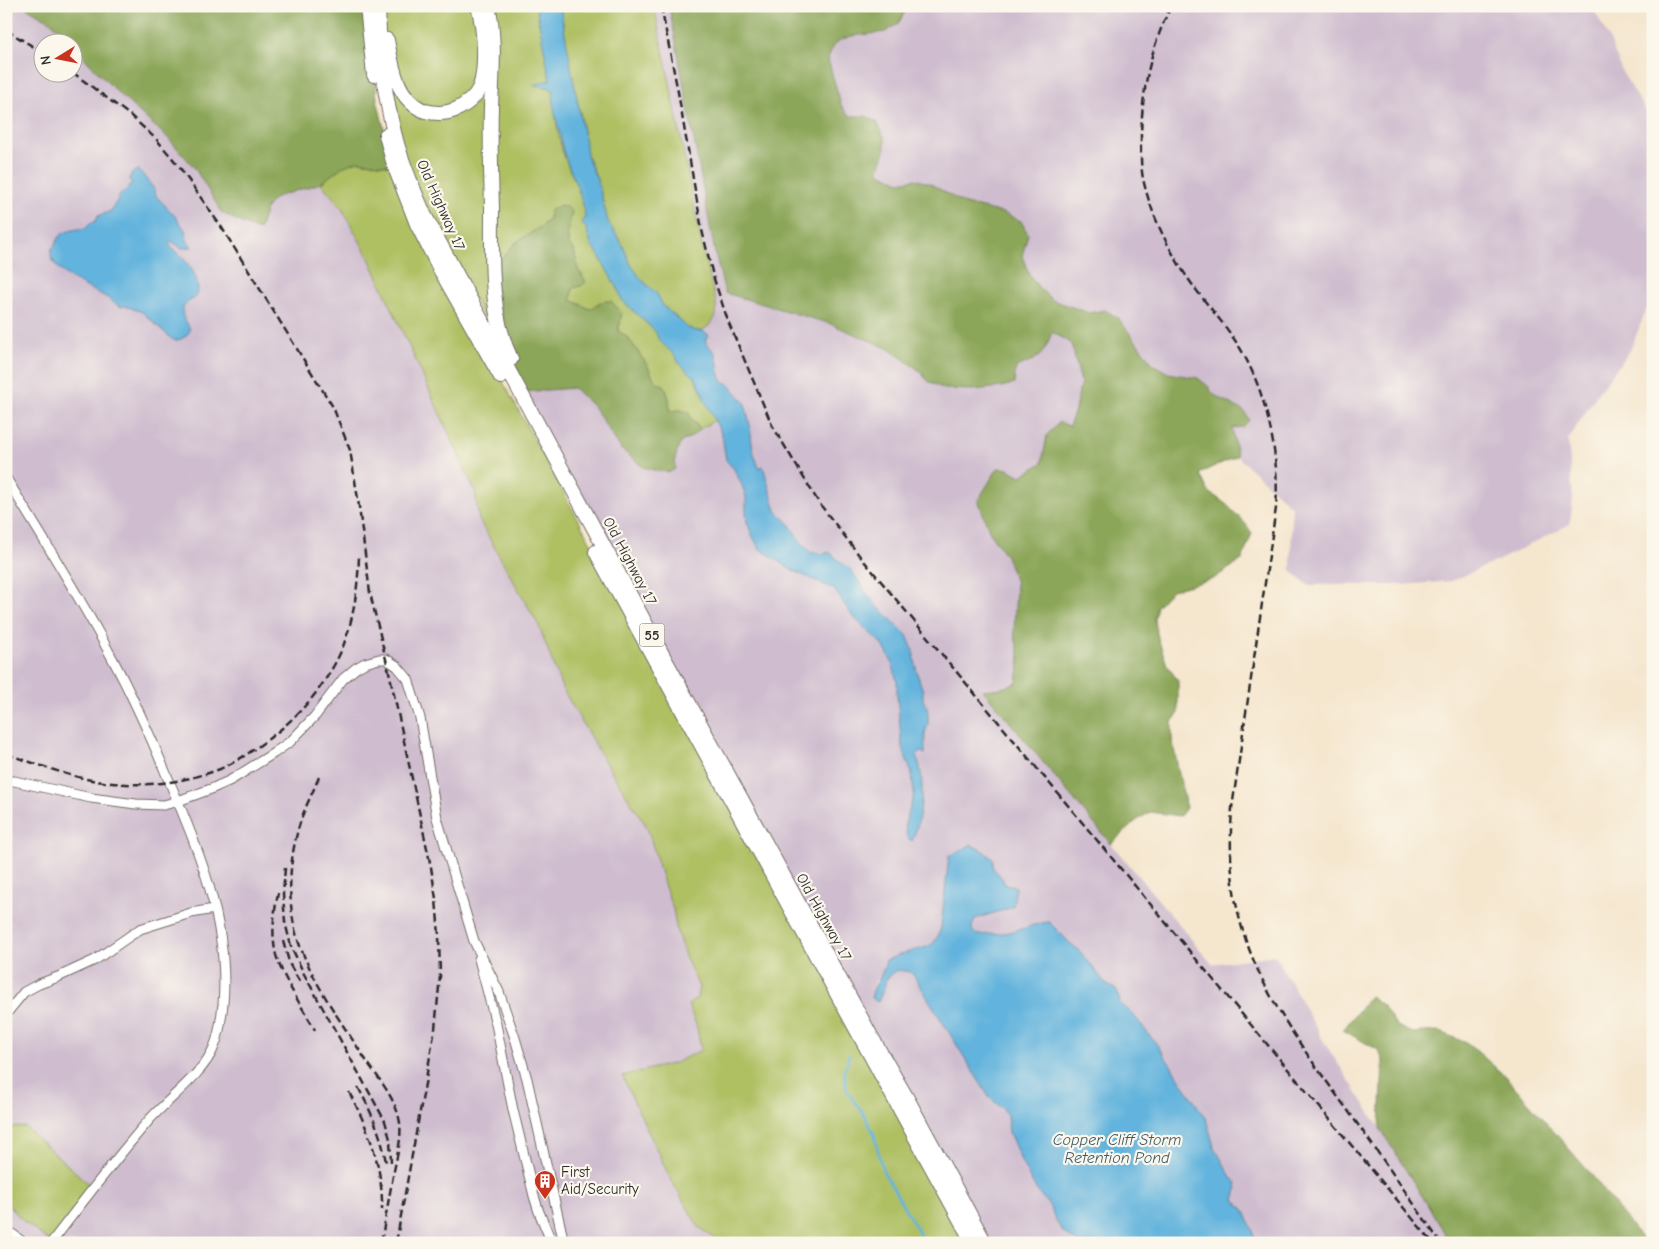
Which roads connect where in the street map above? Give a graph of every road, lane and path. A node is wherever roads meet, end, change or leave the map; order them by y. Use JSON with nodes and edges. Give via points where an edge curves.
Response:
{"nodes":[{"id":1,"x":359,"y":6,"type":"edge"},
{"id":2,"x":368,"y":6,"type":"edge"},
{"id":3,"x":379,"y":6,"type":"edge"},
{"id":4,"x":478,"y":6,"type":"edge"},
{"id":5,"x":488,"y":6,"type":"edge"},
{"id":6,"x":370,"y":50,"type":"junction"},
{"id":7,"x":519,"y":389,"type":"junction"},
{"id":8,"x":6,"y":478,"type":"edge"},
{"id":9,"x":6,"y":781,"type":"edge"},
{"id":10,"x":178,"y":800,"type":"junction"},
{"id":11,"x":214,"y":909,"type":"junction"},
{"id":12,"x":474,"y":940,"type":"junction"},
{"id":13,"x":6,"y":1014,"type":"edge"},
{"id":14,"x":6,"y":1228,"type":"edge"},
{"id":15,"x":24,"y":1243,"type":"edge"},
{"id":16,"x":50,"y":1243,"type":"edge"},
{"id":17,"x":552,"y":1243,"type":"edge"},
{"id":18,"x":564,"y":1243,"type":"edge"},
{"id":19,"x":973,"y":1243,"type":"edge"},
{"id":20,"x":985,"y":1243,"type":"edge"}],
"edges":[{"from":1,"to":6,"type":"main road","via":[[362,35]]},
{"from":2,"to":6,"type":"main road","name":"Old Highway 17","number":"55"},
{"from":3,"to":4,"type":"main road","via":[[401,90],[419,108],[441,114],[469,102],[480,87],[483,41]]},
{"from":3,"to":7,"type":"main road","name":"Old Highway 17","number":"55","via":[[381,61],[388,107],[413,188],[424,216]]},
{"from":5,"to":7,"type":"main road","via":[[493,52],[490,126],[494,290],[500,331],[514,364]]},
{"from":6,"to":19,"type":"main road","name":"Old Highway 17","number":"55","via":[[377,99],[394,165],[427,244]]},
{"from":7,"to":20,"type":"main road","name":"Old Highway 17","number":"55"},
{"from":8,"to":10,"type":"street","via":[[112,656]]},
{"from":9,"to":10,"type":"street","via":[[136,804],[164,805]]},
{"from":10,"to":11,"type":"street"},
{"from":10,"to":12,"type":"street","via":[[231,780],[274,753],[302,731],[343,679],[356,668],[379,659],[386,660],[397,666],[408,679],[420,718],[437,818]]},
{"from":11,"to":13,"type":"street","via":[[140,929],[95,960],[24,992]]},
{"from":11,"to":16,"type":"street","via":[[225,975],[221,1020],[214,1048],[198,1071],[151,1118]]},
{"from":12,"to":17,"type":"street","via":[[534,1196]]},
{"from":12,"to":18,"type":"street","via":[[499,992],[515,1038]]},
{"from":14,"to":15,"type":"street"}]}
